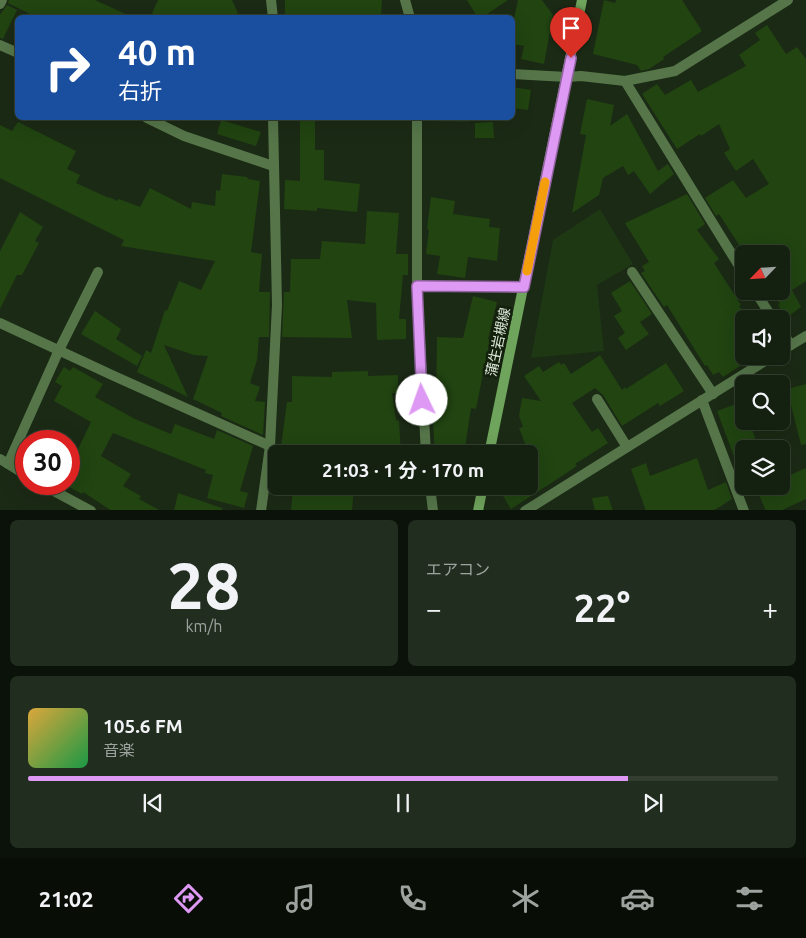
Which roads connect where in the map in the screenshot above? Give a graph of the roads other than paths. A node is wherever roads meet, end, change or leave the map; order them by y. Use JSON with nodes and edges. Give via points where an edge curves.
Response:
{"nodes":[{"id":1,"x":2,"y":0,"type":"edge"},
{"id":2,"x":271,"y":0,"type":"edge"},
{"id":3,"x":405,"y":0,"type":"edge"},
{"id":4,"x":582,"y":0,"type":"edge"},
{"id":5,"x":788,"y":0,"type":"edge"},
{"id":6,"x":0,"y":4,"type":"edge"},
{"id":7,"x":272,"y":15,"type":"edge"},
{"id":8,"x":409,"y":15,"type":"edge"},
{"id":9,"x":0,"y":45,"type":"edge"},
{"id":10,"x":15,"y":52,"type":"edge"},
{"id":11,"x":515,"y":74,"type":"edge"},
{"id":12,"x":567,"y":78,"type":"junction"},
{"id":13,"x":624,"y":81,"type":"junction"},
{"id":14,"x":151,"y":120,"type":"edge"},
{"id":15,"x":273,"y":120,"type":"edge"},
{"id":16,"x":417,"y":120,"type":"edge"},
{"id":17,"x":273,"y":166,"type":"junction"},
{"id":18,"x":735,"y":260,"type":"edge"},
{"id":19,"x":98,"y":272,"type":"dead end"},
{"id":20,"x":632,"y":272,"type":"dead end"},
{"id":21,"x":417,"y":286,"type":"junction"},
{"id":22,"x":524,"y":287,"type":"junction"},
{"id":23,"x":0,"y":323,"type":"edge"},
{"id":24,"x":806,"y":336,"type":"edge"},
{"id":25,"x":791,"y":345,"type":"edge"},
{"id":26,"x":58,"y":350,"type":"junction"},
{"id":27,"x":759,"y":365,"type":"edge"},
{"id":28,"x":713,"y":394,"type":"junction"},
{"id":29,"x":597,"y":400,"type":"dead end"},
{"id":30,"x":702,"y":400,"type":"junction"},
{"id":31,"x":268,"y":445,"type":"edge"},
{"id":32,"x":270,"y":445,"type":"edge"},
{"id":33,"x":426,"y":445,"type":"edge"},
{"id":34,"x":491,"y":445,"type":"edge"},
{"id":35,"x":626,"y":447,"type":"junction"},
{"id":36,"x":268,"y":460,"type":"edge"},
{"id":37,"x":4,"y":462,"type":"edge"},
{"id":38,"x":15,"y":468,"type":"edge"},
{"id":39,"x":62,"y":495,"type":"edge"},
{"id":40,"x":431,"y":495,"type":"edge"},
{"id":41,"x":481,"y":495,"type":"edge"},
{"id":42,"x":90,"y":510,"type":"edge"},
{"id":43,"x":261,"y":510,"type":"edge"},
{"id":44,"x":433,"y":510,"type":"edge"},
{"id":45,"x":478,"y":510,"type":"edge"},
{"id":46,"x":525,"y":510,"type":"edge"},
{"id":47,"x":744,"y":510,"type":"edge"}],
"edges":[{"from":1,"to":6,"type":"street"},
{"from":2,"to":7,"type":"street"},
{"from":3,"to":8,"type":"street"},
{"from":4,"to":12,"type":"main road","name":"蒲生岩槻線"},
{"from":5,"to":13,"type":"street","via":[[675,72]]},
{"from":9,"to":10,"type":"street"},
{"from":11,"to":12,"type":"street"},
{"from":12,"to":13,"type":"street","via":[[581,76]]},
{"from":12,"to":22,"type":"main road","name":"蒲生岩槻線"},
{"from":13,"to":18,"type":"street"},
{"from":14,"to":17,"type":"street","via":[[184,136]]},
{"from":15,"to":17,"type":"street"},
{"from":16,"to":21,"type":"street"},
{"from":17,"to":32,"type":"street","via":[[277,305]]},
{"from":19,"to":26,"type":"street"},
{"from":20,"to":28,"type":"street"},
{"from":21,"to":22,"type":"street"},
{"from":21,"to":33,"type":"street"},
{"from":22,"to":34,"type":"main road","name":"蒲生岩槻線"},
{"from":23,"to":26,"type":"street"},
{"from":24,"to":25,"type":"street"},
{"from":26,"to":31,"type":"street"},
{"from":26,"to":37,"type":"street"},
{"from":27,"to":28,"type":"street"},
{"from":28,"to":30,"type":"street"},
{"from":29,"to":35,"type":"street"},
{"from":30,"to":35,"type":"street"},
{"from":30,"to":47,"type":"street"},
{"from":35,"to":46,"type":"street"},
{"from":36,"to":43,"type":"street"},
{"from":37,"to":38,"type":"street"},
{"from":39,"to":42,"type":"street"},
{"from":40,"to":44,"type":"street"},
{"from":41,"to":45,"type":"main road"}]}
